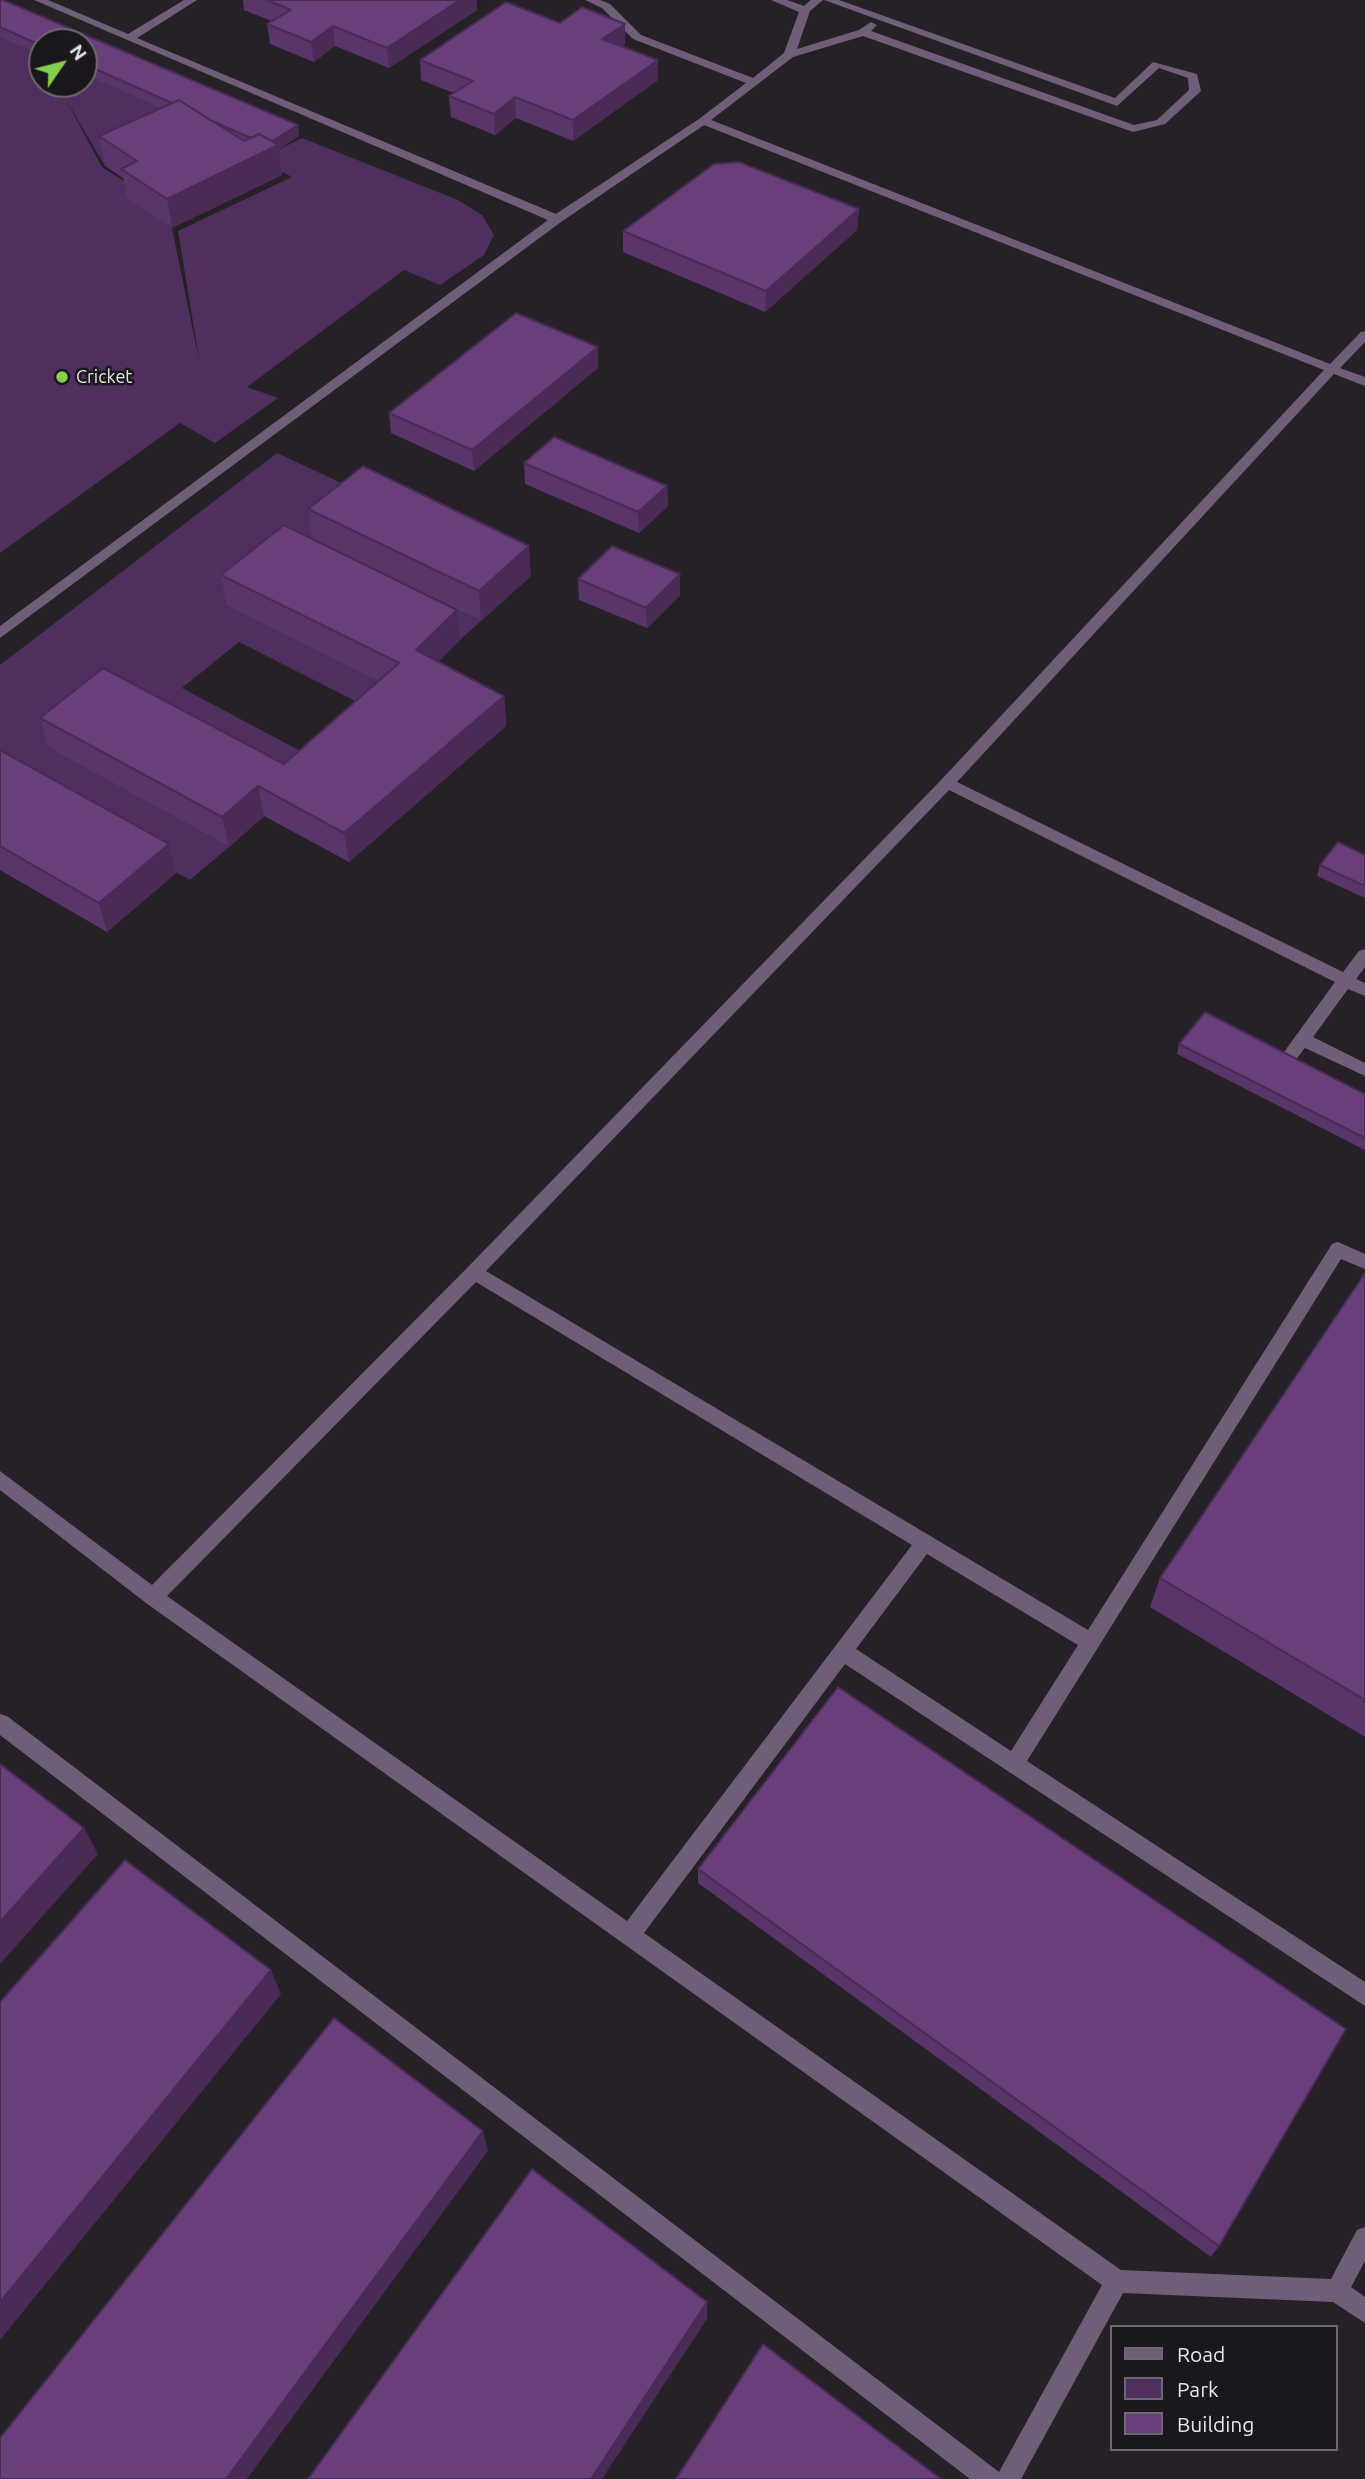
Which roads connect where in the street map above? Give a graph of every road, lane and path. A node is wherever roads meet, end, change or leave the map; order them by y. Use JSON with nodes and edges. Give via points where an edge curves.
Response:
{"nodes":[{"id":1,"x":39,"y":0,"type":"edge"},
{"id":2,"x":192,"y":0,"type":"edge"},
{"id":3,"x":590,"y":0,"type":"edge"},
{"id":4,"x":776,"y":0,"type":"edge"},
{"id":5,"x":818,"y":0,"type":"edge"},
{"id":6,"x":830,"y":0,"type":"edge"},
{"id":7,"x":611,"y":3,"type":"edge"},
{"id":8,"x":805,"y":10,"type":"junction"},
{"id":9,"x":878,"y":18,"type":"junction"},
{"id":10,"x":863,"y":32,"type":"junction"},
{"id":11,"x":129,"y":38,"type":"junction"},
{"id":12,"x":789,"y":55,"type":"junction"},
{"id":13,"x":754,"y":82,"type":"junction"},
{"id":14,"x":703,"y":121,"type":"junction"},
{"id":15,"x":557,"y":219,"type":"junction"},
{"id":16,"x":1365,"y":335,"type":"edge"},
{"id":17,"x":1332,"y":369,"type":"junction"},
{"id":18,"x":1365,"y":382,"type":"edge"},
{"id":19,"x":0,"y":633,"type":"edge"},
{"id":20,"x":947,"y":783,"type":"junction"},
{"id":21,"x":1365,"y":955,"type":"edge"},
{"id":22,"x":1346,"y":981,"type":"junction"},
{"id":23,"x":1365,"y":990,"type":"edge"},
{"id":24,"x":1302,"y":1039,"type":"junction"},
{"id":25,"x":1284,"y":1063,"type":"edge"},
{"id":26,"x":1365,"y":1070,"type":"edge"},
{"id":27,"x":1365,"y":1262,"type":"edge"},
{"id":28,"x":474,"y":1272,"type":"junction"},
{"id":29,"x":0,"y":1479,"type":"edge"},
{"id":30,"x":925,"y":1542,"type":"junction"},
{"id":31,"x":153,"y":1597,"type":"junction"},
{"id":32,"x":1091,"y":1642,"type":"junction"},
{"id":33,"x":842,"y":1651,"type":"junction"},
{"id":34,"x":0,"y":1723,"type":"edge"},
{"id":35,"x":1014,"y":1764,"type":"junction"},
{"id":36,"x":630,"y":1936,"type":"junction"},
{"id":37,"x":1365,"y":1995,"type":"edge"},
{"id":38,"x":1365,"y":2238,"type":"edge"},
{"id":39,"x":1117,"y":2281,"type":"junction"},
{"id":40,"x":1337,"y":2291,"type":"junction"},
{"id":41,"x":1365,"y":2311,"type":"edge"},
{"id":42,"x":990,"y":2479,"type":"edge"},
{"id":43,"x":1008,"y":2479,"type":"edge"}],
"edges":[{"from":1,"to":11,"type":"lane"},
{"from":2,"to":11,"type":"lane"},
{"from":3,"to":7,"type":"lane"},
{"from":4,"to":8,"type":"lane"},
{"from":5,"to":8,"type":"lane"},
{"from":6,"to":9,"type":"lane"},
{"from":7,"to":13,"type":"lane","via":[[637,37]]},
{"from":8,"to":12,"type":"lane"},
{"from":9,"to":10,"type":"lane"},
{"from":9,"to":10,"type":"lane","via":[[1117,103],[1157,64],[1193,76],[1195,91],[1161,122],[1133,129]]},
{"from":10,"to":12,"type":"lane"},
{"from":11,"to":15,"type":"lane"},
{"from":12,"to":13,"type":"lane"},
{"from":13,"to":14,"type":"lane"},
{"from":14,"to":15,"type":"lane"},
{"from":14,"to":17,"type":"lane"},
{"from":15,"to":19,"type":"lane"},
{"from":16,"to":17,"type":"lane"},
{"from":17,"to":18,"type":"lane"},
{"from":17,"to":20,"type":"lane"},
{"from":20,"to":22,"type":"lane"},
{"from":20,"to":28,"type":"lane"},
{"from":21,"to":22,"type":"lane"},
{"from":22,"to":23,"type":"lane"},
{"from":22,"to":24,"type":"lane"},
{"from":24,"to":25,"type":"lane"},
{"from":24,"to":26,"type":"lane"},
{"from":27,"to":32,"type":"lane","via":[[1338,1249]]},
{"from":28,"to":30,"type":"lane"},
{"from":28,"to":31,"type":"lane"},
{"from":29,"to":31,"type":"lane"},
{"from":30,"to":32,"type":"lane"},
{"from":30,"to":33,"type":"lane"},
{"from":31,"to":36,"type":"lane"},
{"from":32,"to":35,"type":"lane"},
{"from":33,"to":35,"type":"lane"},
{"from":33,"to":36,"type":"lane"},
{"from":34,"to":42,"type":"lane"},
{"from":35,"to":37,"type":"lane"},
{"from":36,"to":39,"type":"lane"},
{"from":38,"to":40,"type":"lane"},
{"from":39,"to":40,"type":"lane"},
{"from":39,"to":43,"type":"lane"},
{"from":40,"to":41,"type":"lane"}]}
